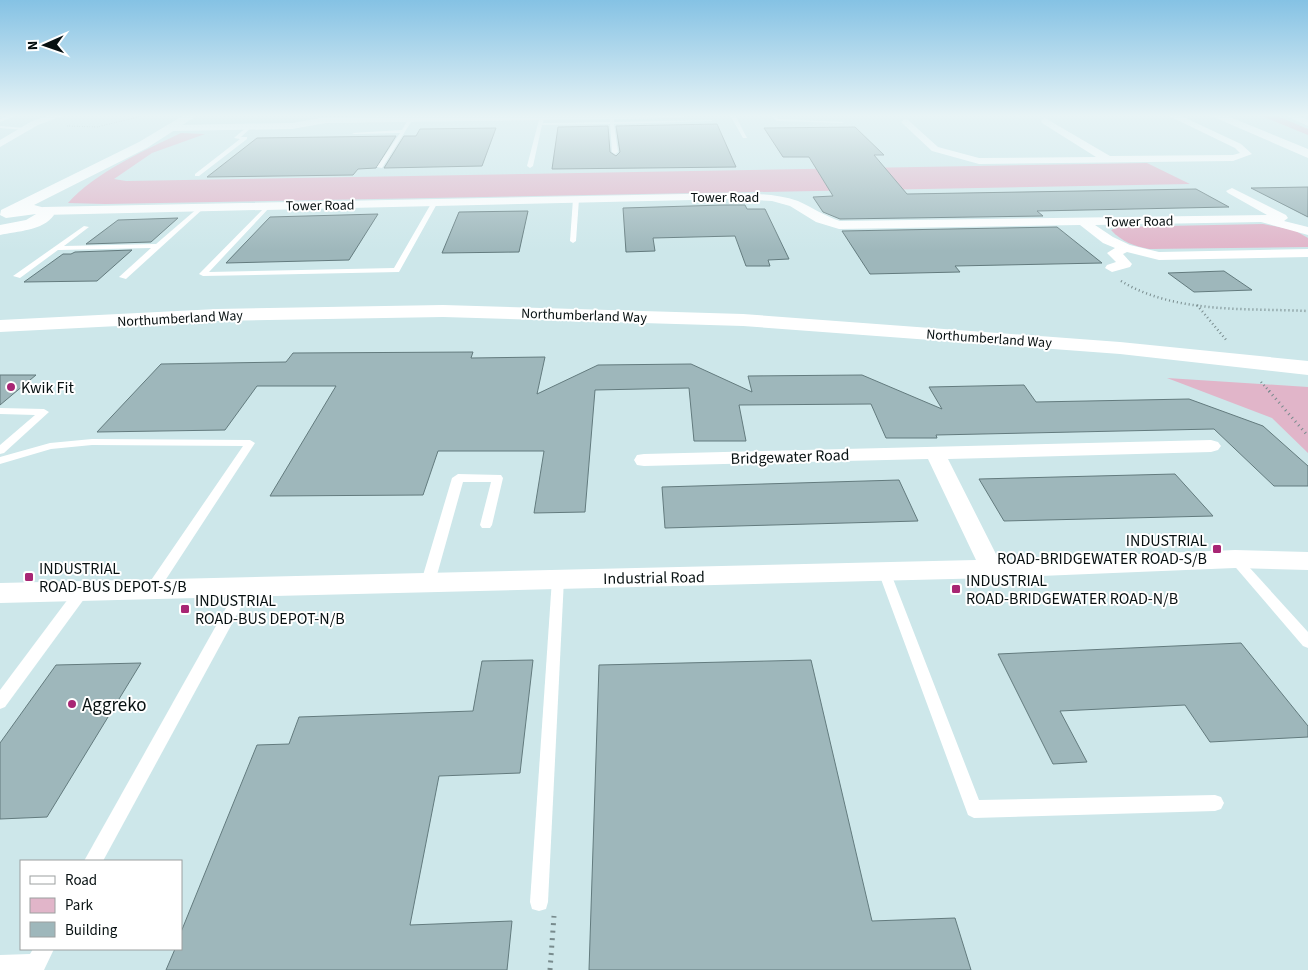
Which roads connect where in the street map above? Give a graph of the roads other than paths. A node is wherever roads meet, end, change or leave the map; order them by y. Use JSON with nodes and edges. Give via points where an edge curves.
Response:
{"nodes":[{"id":1,"x":111,"y":160,"type":"edge"},
{"id":2,"x":217,"y":160,"type":"edge"},
{"id":3,"x":384,"y":160,"type":"edge"},
{"id":4,"x":531,"y":160,"type":"edge"},
{"id":5,"x":976,"y":160,"type":"edge"},
{"id":6,"x":1073,"y":160,"type":"edge"},
{"id":7,"x":530,"y":166,"type":"dead end"},
{"id":8,"x":380,"y":167,"type":"dead end"},
{"id":9,"x":197,"y":175,"type":"dead end"},
{"id":10,"x":54,"y":190,"type":"junction"},
{"id":11,"x":1232,"y":191,"type":"dead end"},
{"id":12,"x":576,"y":199,"type":"junction"},
{"id":13,"x":435,"y":202,"type":"junction"},
{"id":14,"x":268,"y":206,"type":"junction"},
{"id":15,"x":201,"y":208,"type":"junction"},
{"id":16,"x":104,"y":211,"type":"junction"},
{"id":17,"x":2,"y":218,"type":"edge"},
{"id":18,"x":32,"y":218,"type":"junction"},
{"id":19,"x":1256,"y":218,"type":"junction"},
{"id":20,"x":1084,"y":222,"type":"junction"},
{"id":21,"x":86,"y":227,"type":"dead end"},
{"id":22,"x":1308,"y":231,"type":"edge"},
{"id":23,"x":574,"y":241,"type":"dead end"},
{"id":24,"x":0,"y":242,"type":"edge"},
{"id":25,"x":157,"y":246,"type":"junction"},
{"id":26,"x":58,"y":248,"type":"junction"},
{"id":27,"x":1126,"y":248,"type":"junction"},
{"id":28,"x":1308,"y":253,"type":"edge"},
{"id":29,"x":1112,"y":268,"type":"road end"},
{"id":30,"x":17,"y":276,"type":"dead end"},
{"id":31,"x":123,"y":277,"type":"dead end"},
{"id":32,"x":48,"y":324,"type":"junction"},
{"id":33,"x":0,"y":326,"type":"edge"},
{"id":34,"x":0,"y":334,"type":"edge"},
{"id":35,"x":1120,"y":348,"type":"junction"},
{"id":36,"x":1308,"y":352,"type":"edge"},
{"id":37,"x":1308,"y":368,"type":"edge"},
{"id":38,"x":0,"y":412,"type":"edge"},
{"id":39,"x":1211,"y":446,"type":"dead end"},
{"id":40,"x":0,"y":451,"type":"edge"},
{"id":41,"x":935,"y":452,"type":"junction"},
{"id":42,"x":644,"y":460,"type":"dead end"},
{"id":43,"x":0,"y":461,"type":"edge"},
{"id":44,"x":486,"y":525,"type":"dead end"},
{"id":45,"x":1235,"y":559,"type":"junction"},
{"id":46,"x":1308,"y":561,"type":"edge"},
{"id":47,"x":992,"y":569,"type":"junction"},
{"id":48,"x":884,"y":571,"type":"junction"},
{"id":49,"x":558,"y":579,"type":"junction"},
{"id":50,"x":428,"y":582,"type":"junction"},
{"id":51,"x":245,"y":587,"type":"junction"},
{"id":52,"x":152,"y":589,"type":"junction"},
{"id":53,"x":82,"y":590,"type":"junction"},
{"id":54,"x":0,"y":593,"type":"edge"},
{"id":55,"x":1308,"y":642,"type":"edge"},
{"id":56,"x":0,"y":702,"type":"edge"},
{"id":57,"x":1215,"y":803,"type":"dead end"},
{"id":58,"x":94,"y":860,"type":"edge"},
{"id":59,"x":539,"y":902,"type":"dead end"},
{"id":60,"x":43,"y":950,"type":"edge"},
{"id":61,"x":0,"y":965,"type":"edge"}],
"edges":[{"from":1,"to":10,"type":"main road"},
{"from":2,"to":9,"type":"lane"},
{"from":3,"to":8,"type":"lane"},
{"from":4,"to":7,"type":"lane"},
{"from":5,"to":6,"type":"street"},
{"from":10,"to":17,"type":"main road"},
{"from":10,"to":18,"type":"main road"},
{"from":11,"to":19,"type":"street","name":"Tower Road","via":[[1282,218]]},
{"from":12,"to":13,"type":"street","name":"Tower Road"},
{"from":12,"to":20,"type":"street","name":"Tower Road","via":[[772,198],[794,204],[820,219],[839,225]]},
{"from":12,"to":23,"type":"lane"},
{"from":13,"to":14,"type":"street","name":"Tower Road"},
{"from":13,"to":14,"type":"lane","via":[[396,270],[203,274]]},
{"from":14,"to":15,"type":"street","name":"Tower Road"},
{"from":15,"to":16,"type":"street","name":"Tower Road"},
{"from":15,"to":25,"type":"lane"},
{"from":16,"to":18,"type":"street","name":"Tower Road"},
{"from":16,"to":18,"type":"street","name":"Tower Road"},
{"from":17,"to":18,"type":"main road"},
{"from":17,"to":18,"type":"main road"},
{"from":18,"to":24,"type":"main road"},
{"from":19,"to":20,"type":"street","name":"Tower Road"},
{"from":19,"to":22,"type":"street"},
{"from":20,"to":27,"type":"street","via":[[1108,240]]},
{"from":21,"to":26,"type":"lane"},
{"from":25,"to":26,"type":"lane"},
{"from":25,"to":31,"type":"lane"},
{"from":26,"to":30,"type":"lane"},
{"from":27,"to":28,"type":"street","via":[[1160,256]]},
{"from":27,"to":29,"type":"street","via":[[1114,253],[1125,264]]},
{"from":32,"to":33,"type":"main road","name":"Northumberland Way"},
{"from":32,"to":34,"type":"main road","name":"Northumberland Way"},
{"from":32,"to":35,"type":"main road","name":"Northumberland Way","via":[[217,315],[443,311],[743,320]]},
{"from":35,"to":36,"type":"main road","name":"Northumberland Way"},
{"from":35,"to":37,"type":"main road","name":"Northumberland Way"},
{"from":38,"to":40,"type":"lane","via":[[44,412]]},
{"from":39,"to":41,"type":"street","name":"Bridgewater Road"},
{"from":41,"to":42,"type":"street","name":"Bridgewater Road"},
{"from":41,"to":47,"type":"street"},
{"from":43,"to":52,"type":"lane","via":[[50,446],[92,442],[250,442]]},
{"from":44,"to":50,"type":"lane","via":[[497,478],[458,478]]},
{"from":45,"to":46,"type":"street","name":"Industrial Road"},
{"from":45,"to":47,"type":"street","name":"Industrial Road"},
{"from":45,"to":55,"type":"lane"},
{"from":47,"to":48,"type":"street","name":"Industrial Road"},
{"from":48,"to":49,"type":"street","name":"Industrial Road"},
{"from":48,"to":57,"type":"lane","via":[[974,809]]},
{"from":49,"to":50,"type":"street","name":"Industrial Road"},
{"from":49,"to":59,"type":"lane"},
{"from":50,"to":51,"type":"street","name":"Industrial Road"},
{"from":51,"to":52,"type":"street","name":"Industrial Road"},
{"from":51,"to":58,"type":"lane"},
{"from":52,"to":53,"type":"street","name":"Industrial Road"},
{"from":53,"to":54,"type":"street","name":"Industrial Road"},
{"from":53,"to":56,"type":"lane"},
{"from":60,"to":61,"type":"lane","via":[[36,964]]}]}
